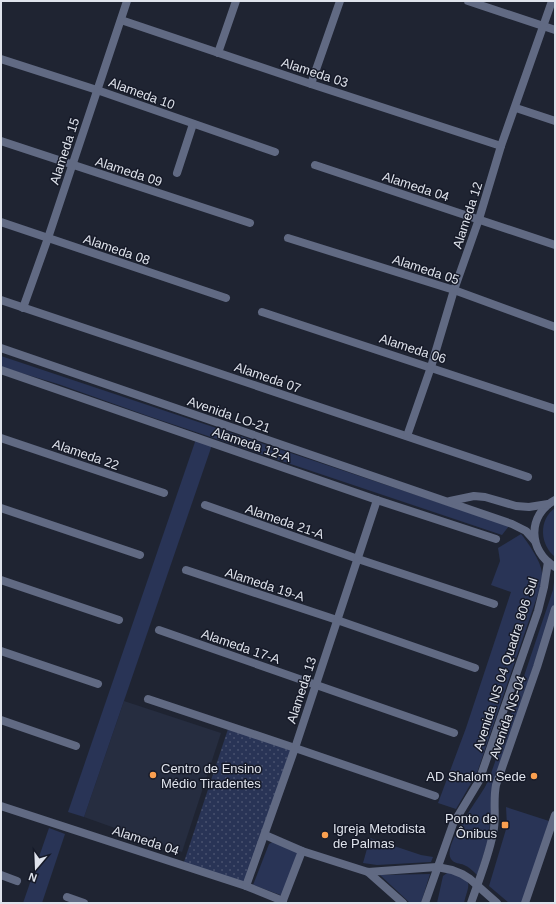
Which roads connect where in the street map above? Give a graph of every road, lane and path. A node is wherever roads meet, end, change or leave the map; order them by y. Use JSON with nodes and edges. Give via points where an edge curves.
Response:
{"nodes":[{"id":1,"x":127,"y":1,"type":"edge"},
{"id":2,"x":236,"y":1,"type":"edge"},
{"id":3,"x":340,"y":1,"type":"edge"},
{"id":4,"x":468,"y":1,"type":"edge"},
{"id":5,"x":552,"y":1,"type":"edge"},
{"id":6,"x":121,"y":20,"type":"junction"},
{"id":7,"x":544,"y":26,"type":"junction"},
{"id":8,"x":555,"y":30,"type":"edge"},
{"id":9,"x":218,"y":53,"type":"junction"},
{"id":10,"x":1,"y":60,"type":"edge"},
{"id":11,"x":311,"y":84,"type":"junction"},
{"id":12,"x":97,"y":90,"type":"junction"},
{"id":13,"x":516,"y":108,"type":"junction"},
{"id":14,"x":555,"y":121,"type":"edge"},
{"id":15,"x":193,"y":124,"type":"junction"},
{"id":16,"x":1,"y":141,"type":"edge"},
{"id":17,"x":501,"y":146,"type":"junction"},
{"id":18,"x":275,"y":152,"type":"dead end"},
{"id":19,"x":72,"y":165,"type":"junction"},
{"id":20,"x":315,"y":165,"type":"dead end"},
{"id":21,"x":177,"y":173,"type":"dead end"},
{"id":22,"x":480,"y":219,"type":"junction"},
{"id":23,"x":1,"y":222,"type":"edge"},
{"id":24,"x":250,"y":224,"type":"dead end"},
{"id":25,"x":48,"y":238,"type":"junction"},
{"id":26,"x":288,"y":238,"type":"dead end"},
{"id":27,"x":555,"y":245,"type":"edge"},
{"id":28,"x":454,"y":290,"type":"junction"},
{"id":29,"x":226,"y":298,"type":"dead end"},
{"id":30,"x":1,"y":300,"type":"edge"},
{"id":31,"x":23,"y":308,"type":"junction"},
{"id":32,"x":262,"y":312,"type":"dead end"},
{"id":33,"x":555,"y":327,"type":"edge"},
{"id":34,"x":1,"y":348,"type":"edge"},
{"id":35,"x":431,"y":367,"type":"junction"},
{"id":36,"x":1,"y":370,"type":"edge"},
{"id":37,"x":555,"y":409,"type":"edge"},
{"id":38,"x":407,"y":436,"type":"junction"},
{"id":39,"x":1,"y":438,"type":"edge"},
{"id":40,"x":528,"y":477,"type":"dead end"},
{"id":41,"x":164,"y":493,"type":"dead end"},
{"id":42,"x":377,"y":500,"type":"junction"},
{"id":43,"x":449,"y":502,"type":"junction"},
{"id":44,"x":552,"y":502,"type":"edge"},
{"id":45,"x":205,"y":505,"type":"dead end"},
{"id":46,"x":1,"y":508,"type":"edge"},
{"id":47,"x":496,"y":539,"type":"dead end"},
{"id":48,"x":535,"y":541,"type":"junction"},
{"id":49,"x":140,"y":555,"type":"dead end"},
{"id":50,"x":358,"y":559,"type":"junction"},
{"id":51,"x":551,"y":564,"type":"edge"},
{"id":52,"x":186,"y":570,"type":"dead end"},
{"id":53,"x":1,"y":580,"type":"edge"},
{"id":54,"x":494,"y":604,"type":"dead end"},
{"id":55,"x":555,"y":609,"type":"edge"},
{"id":56,"x":120,"y":620,"type":"dead end"},
{"id":57,"x":337,"y":620,"type":"junction"},
{"id":58,"x":159,"y":630,"type":"dead end"},
{"id":59,"x":1,"y":651,"type":"edge"},
{"id":60,"x":475,"y":668,"type":"dead end"},
{"id":61,"x":98,"y":684,"type":"dead end"},
{"id":62,"x":315,"y":685,"type":"junction"},
{"id":63,"x":148,"y":699,"type":"dead end"},
{"id":64,"x":1,"y":720,"type":"edge"},
{"id":65,"x":454,"y":733,"type":"dead end"},
{"id":66,"x":76,"y":746,"type":"dead end"},
{"id":67,"x":295,"y":748,"type":"junction"},
{"id":68,"x":435,"y":796,"type":"dead end"},
{"id":69,"x":1,"y":806,"type":"edge"},
{"id":70,"x":555,"y":815,"type":"edge"},
{"id":71,"x":265,"y":835,"type":"junction"},
{"id":72,"x":302,"y":851,"type":"junction"},
{"id":73,"x":436,"y":867,"type":"junction"},
{"id":74,"x":368,"y":872,"type":"junction"},
{"id":75,"x":1,"y":876,"type":"edge"},
{"id":76,"x":17,"y":881,"type":"dead end"},
{"id":77,"x":477,"y":885,"type":"junction"},
{"id":78,"x":246,"y":886,"type":"junction"},
{"id":79,"x":67,"y":897,"type":"dead end"},
{"id":80,"x":283,"y":902,"type":"edge"},
{"id":81,"x":84,"y":903,"type":"edge"},
{"id":82,"x":403,"y":903,"type":"edge"},
{"id":83,"x":425,"y":903,"type":"edge"},
{"id":84,"x":471,"y":903,"type":"edge"},
{"id":85,"x":497,"y":903,"type":"edge"},
{"id":86,"x":525,"y":903,"type":"edge"}],
"edges":[{"from":1,"to":6,"type":"street","name":"Alameda 15"},
{"from":2,"to":9,"type":"street"},
{"from":3,"to":11,"type":"street"},
{"from":4,"to":7,"type":"street"},
{"from":5,"to":7,"type":"street","name":"Alameda 12"},
{"from":6,"to":9,"type":"street","name":"Alameda 03"},
{"from":6,"to":12,"type":"street","name":"Alameda 15"},
{"from":7,"to":8,"type":"street"},
{"from":7,"to":13,"type":"street","name":"Alameda 12"},
{"from":9,"to":11,"type":"street","name":"Alameda 03"},
{"from":10,"to":12,"type":"street","name":"Alameda 10"},
{"from":11,"to":17,"type":"street","name":"Alameda 03"},
{"from":12,"to":15,"type":"street","name":"Alameda 10"},
{"from":12,"to":19,"type":"street","name":"Alameda 15"},
{"from":13,"to":14,"type":"street"},
{"from":13,"to":17,"type":"street","name":"Alameda 12"},
{"from":15,"to":18,"type":"street","name":"Alameda 10"},
{"from":15,"to":21,"type":"street"},
{"from":16,"to":19,"type":"street","name":"Alameda 09"},
{"from":17,"to":22,"type":"street","name":"Alameda 12"},
{"from":19,"to":24,"type":"street","name":"Alameda 09"},
{"from":19,"to":25,"type":"street","name":"Alameda 15"},
{"from":20,"to":22,"type":"street","name":"Alameda 04"},
{"from":22,"to":27,"type":"street","name":"Alameda 04"},
{"from":22,"to":28,"type":"street","name":"Alameda 12"},
{"from":23,"to":25,"type":"street","name":"Alameda 08"},
{"from":25,"to":29,"type":"street","name":"Alameda 08"},
{"from":25,"to":31,"type":"street","name":"Alameda 15"},
{"from":26,"to":28,"type":"street","name":"Alameda 05"},
{"from":28,"to":33,"type":"street","name":"Alameda 05"},
{"from":28,"to":35,"type":"street","name":"Alameda 12"},
{"from":30,"to":31,"type":"street","name":"Alameda 07"},
{"from":31,"to":38,"type":"street","name":"Alameda 07"},
{"from":32,"to":35,"type":"street","name":"Alameda 06"},
{"from":34,"to":43,"type":"street","name":"Avenida LO-21"},
{"from":35,"to":37,"type":"street","name":"Alameda 06"},
{"from":35,"to":38,"type":"street","name":"Alameda 12"},
{"from":36,"to":42,"type":"street","name":"Alameda 12-A"},
{"from":38,"to":40,"type":"street","name":"Alameda 07"},
{"from":39,"to":41,"type":"street","name":"Alameda 22"},
{"from":42,"to":47,"type":"street","name":"Alameda 12-A"},
{"from":42,"to":50,"type":"street","name":"Alameda 13"},
{"from":43,"to":44,"type":"street","via":[[474,496],[516,506]]},
{"from":43,"to":48,"type":"street","name":"Avenida LO-21","via":[[520,527]]},
{"from":44,"to":48,"type":"street","via":[[539,514],[534,527]]},
{"from":45,"to":50,"type":"street","name":"Alameda 21-A"},
{"from":46,"to":49,"type":"street"},
{"from":48,"to":51,"type":"street","via":[[539,553]]},
{"from":50,"to":54,"type":"street","name":"Alameda 21-A"},
{"from":50,"to":57,"type":"street","name":"Alameda 13"},
{"from":51,"to":73,"type":"street","name":"Avenida NS 04 Quadra 806 Sul","via":[[538,610],[484,767],[453,824]]},
{"from":52,"to":57,"type":"street","name":"Alameda 19-A"},
{"from":53,"to":56,"type":"street"},
{"from":55,"to":77,"type":"street","name":"Avenida NS-04","via":[[496,785],[491,843]]},
{"from":57,"to":60,"type":"street","name":"Alameda 19-A"},
{"from":57,"to":62,"type":"street","name":"Alameda 13"},
{"from":58,"to":62,"type":"street","name":"Alameda 17-A"},
{"from":59,"to":61,"type":"street"},
{"from":62,"to":65,"type":"street","name":"Alameda 17-A"},
{"from":62,"to":67,"type":"street","name":"Alameda 13"},
{"from":63,"to":67,"type":"street"},
{"from":64,"to":66,"type":"street"},
{"from":67,"to":68,"type":"street"},
{"from":67,"to":71,"type":"street","name":"Alameda 13"},
{"from":69,"to":78,"type":"street","name":"Alameda 04"},
{"from":70,"to":86,"type":"street"},
{"from":71,"to":72,"type":"street"},
{"from":71,"to":78,"type":"street","name":"Alameda 13"},
{"from":72,"to":74,"type":"street"},
{"from":72,"to":80,"type":"street"},
{"from":73,"to":74,"type":"street"},
{"from":73,"to":77,"type":"street","via":[[462,874]]},
{"from":73,"to":83,"type":"street","name":"Avenida NS 04 Quadra 806 Sul"},
{"from":74,"to":82,"type":"street"},
{"from":75,"to":76,"type":"street"},
{"from":77,"to":84,"type":"street","name":"Avenida NS-04"},
{"from":77,"to":85,"type":"street"},
{"from":78,"to":80,"type":"street","name":"Alameda 04"},
{"from":79,"to":81,"type":"street"}]}
